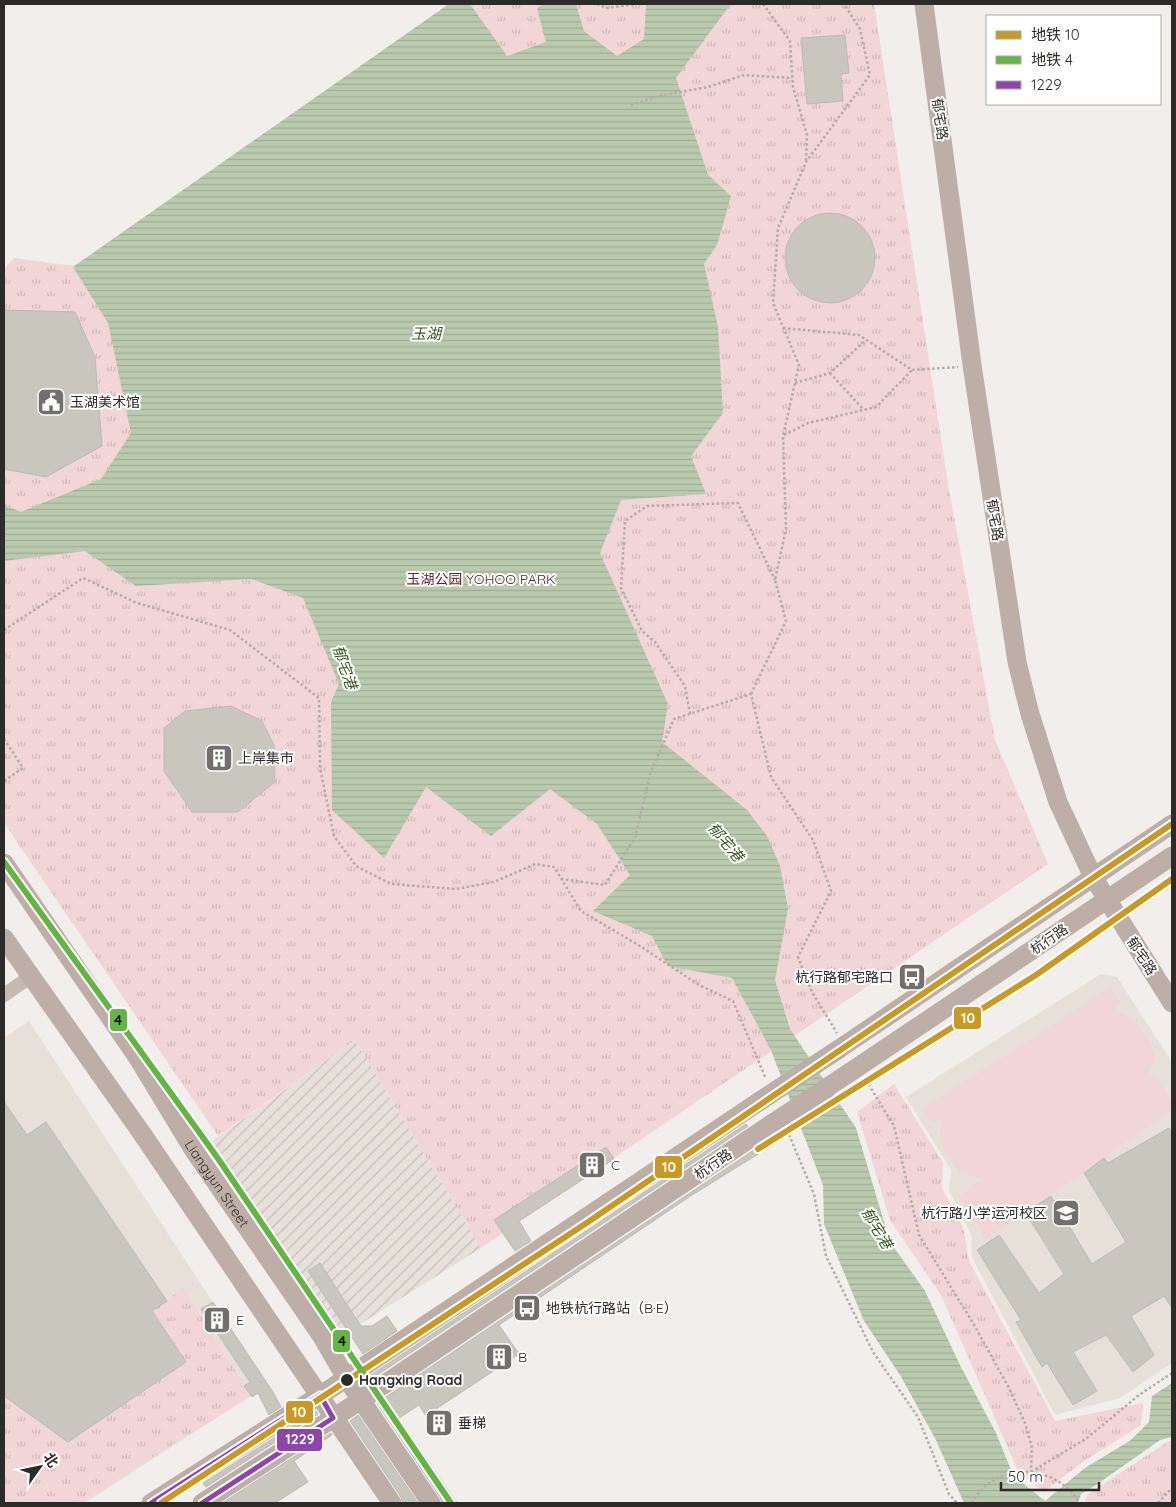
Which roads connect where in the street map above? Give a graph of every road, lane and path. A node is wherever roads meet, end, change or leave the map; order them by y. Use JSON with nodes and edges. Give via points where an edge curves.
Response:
{"nodes":[{"id":1,"x":597,"y":4,"type":"edge"},
{"id":2,"x":636,"y":4,"type":"edge"},
{"id":3,"x":764,"y":4,"type":"edge"},
{"id":4,"x":844,"y":4,"type":"edge"},
{"id":5,"x":924,"y":4,"type":"edge"},
{"id":6,"x":792,"y":78,"type":"junction"},
{"id":7,"x":631,"y":104,"type":"dead end"},
{"id":8,"x":806,"y":162,"type":"junction"},
{"id":9,"x":783,"y":328,"type":"junction"},
{"id":10,"x":866,"y":340,"type":"junction"},
{"id":11,"x":972,"y":365,"type":"junction"},
{"id":12,"x":912,"y":370,"type":"junction"},
{"id":13,"x":830,"y":373,"type":"junction"},
{"id":14,"x":795,"y":383,"type":"junction"},
{"id":15,"x":864,"y":410,"type":"junction"},
{"id":16,"x":783,"y":436,"type":"junction"},
{"id":17,"x":775,"y":580,"type":"junction"},
{"id":18,"x":4,"y":630,"type":"edge"},
{"id":19,"x":751,"y":694,"type":"junction"},
{"id":20,"x":690,"y":714,"type":"junction"},
{"id":21,"x":4,"y":739,"type":"edge"},
{"id":22,"x":4,"y":781,"type":"edge"},
{"id":23,"x":1172,"y":824,"type":"edge"},
{"id":24,"x":1172,"y":856,"type":"edge"},
{"id":25,"x":4,"y":863,"type":"edge"},
{"id":26,"x":1093,"y":877,"type":"junction"},
{"id":27,"x":561,"y":879,"type":"junction"},
{"id":28,"x":1106,"y":901,"type":"junction"},
{"id":29,"x":4,"y":938,"type":"edge"},
{"id":30,"x":30,"y":977,"type":"junction"},
{"id":31,"x":4,"y":995,"type":"edge"},
{"id":32,"x":1172,"y":1003,"type":"edge"},
{"id":33,"x":842,"y":1047,"type":"junction"},
{"id":34,"x":854,"y":1070,"type":"junction"},
{"id":35,"x":768,"y":1084,"type":"dead end"},
{"id":36,"x":778,"y":1128,"type":"junction"},
{"id":37,"x":1172,"y":1373,"type":"edge"},
{"id":38,"x":346,"y":1378,"type":"junction"},
{"id":39,"x":320,"y":1395,"type":"junction"},
{"id":40,"x":360,"y":1400,"type":"junction"},
{"id":41,"x":333,"y":1418,"type":"junction"},
{"id":42,"x":1031,"y":1472,"type":"junction"},
{"id":43,"x":1172,"y":1488,"type":"edge"},
{"id":44,"x":152,"y":1503,"type":"edge"},
{"id":45,"x":202,"y":1503,"type":"edge"},
{"id":46,"x":392,"y":1503,"type":"edge"},
{"id":47,"x":431,"y":1503,"type":"edge"},
{"id":48,"x":957,"y":1503,"type":"edge"},
{"id":49,"x":972,"y":1503,"type":"edge"},
{"id":50,"x":1079,"y":1503,"type":"edge"},
{"id":51,"x":1158,"y":1503,"type":"edge"}],
"edges":[{"from":1,"to":2,"type":"path","via":[[607,8]]},
{"from":3,"to":6,"type":"path","via":[[790,41]]},
{"from":4,"to":8,"type":"path","via":[[860,29],[870,75]]},
{"from":5,"to":11,"type":"main road","name":"郁宅路"},
{"from":6,"to":7,"type":"path","via":[[744,75],[708,87]]},
{"from":6,"to":8,"type":"path","via":[[807,135]]},
{"from":8,"to":9,"type":"path","via":[[778,228],[773,303]]},
{"from":9,"to":10,"type":"path","via":[[859,336]]},
{"from":9,"to":14,"type":"path","via":[[798,365]]},
{"from":10,"to":12,"type":"path"},
{"from":10,"to":13,"type":"path"},
{"from":11,"to":12,"type":"path"},
{"from":11,"to":26,"type":"main road","name":"郁宅路","via":[[1017,662],[1058,802]]},
{"from":12,"to":15,"type":"path","via":[[876,407]]},
{"from":13,"to":14,"type":"path"},
{"from":13,"to":15,"type":"path"},
{"from":14,"to":16,"type":"path"},
{"from":15,"to":16,"type":"path","via":[[808,423]]},
{"from":16,"to":17,"type":"path","via":[[786,529]]},
{"from":17,"to":19,"type":"path","via":[[786,621]]},
{"from":17,"to":20,"type":"path","via":[[738,504],[646,506],[626,521],[621,588],[642,631],[655,642],[684,686]]},
{"from":18,"to":27,"type":"path","via":[[83,578],[137,603],[230,630],[319,698],[320,768],[334,836],[356,866],[391,884],[456,889],[494,882],[535,864],[554,868]]},
{"from":19,"to":20,"type":"path"},
{"from":19,"to":33,"type":"path","via":[[771,777],[813,840],[831,891],[798,958],[812,992]]},
{"from":20,"to":27,"type":"path","via":[[674,719],[651,771],[635,837],[605,885]]},
{"from":21,"to":22,"type":"path","via":[[23,768]]},
{"from":23,"to":26,"type":"main road","name":"杭行路"},
{"from":24,"to":28,"type":"main road","name":"杭行路"},
{"from":25,"to":38,"type":"main road","name":"Liangyun Street","via":[[138,1058],[193,1148],[321,1335]]},
{"from":26,"to":28,"type":"main road","name":"郁宅路"},
{"from":26,"to":33,"type":"main road","name":"杭行路"},
{"from":27,"to":35,"type":"path","via":[[581,911],[699,985],[733,1001]]},
{"from":28,"to":32,"type":"main road","name":"郁宅路"},
{"from":28,"to":34,"type":"main road","name":"杭行路"},
{"from":29,"to":30,"type":"main road"},
{"from":30,"to":31,"type":"street"},
{"from":30,"to":39,"type":"main road","via":[[143,1135]]},
{"from":33,"to":38,"type":"main road","name":"杭行路","bridge":true},
{"from":34,"to":36,"type":"main road","name":"杭行路","bridge":true},
{"from":34,"to":42,"type":"path","via":[[894,1126],[919,1235],[1009,1388],[1032,1448]]},
{"from":36,"to":40,"type":"main road","name":"杭行路"},
{"from":36,"to":48,"type":"path","via":[[814,1194],[826,1256],[873,1352],[918,1417],[949,1494]]},
{"from":37,"to":42,"type":"path","via":[[1139,1395],[1087,1438]]},
{"from":38,"to":39,"type":"main road","name":"杭行路"},
{"from":38,"to":40,"type":"main road","name":"Liangyun Street"},
{"from":39,"to":41,"type":"main road"},
{"from":39,"to":44,"type":"main road","name":"杭行路"},
{"from":40,"to":41,"type":"main road","name":"杭行路"},
{"from":40,"to":47,"type":"main road","name":"Liangyun Street"},
{"from":41,"to":45,"type":"main road","name":"杭行路"},
{"from":41,"to":46,"type":"main road"},
{"from":42,"to":49,"type":"path","via":[[1001,1477],[981,1491]]},
{"from":42,"to":50,"type":"path","via":[[1059,1481]]},
{"from":43,"to":51,"type":"path"}]}
